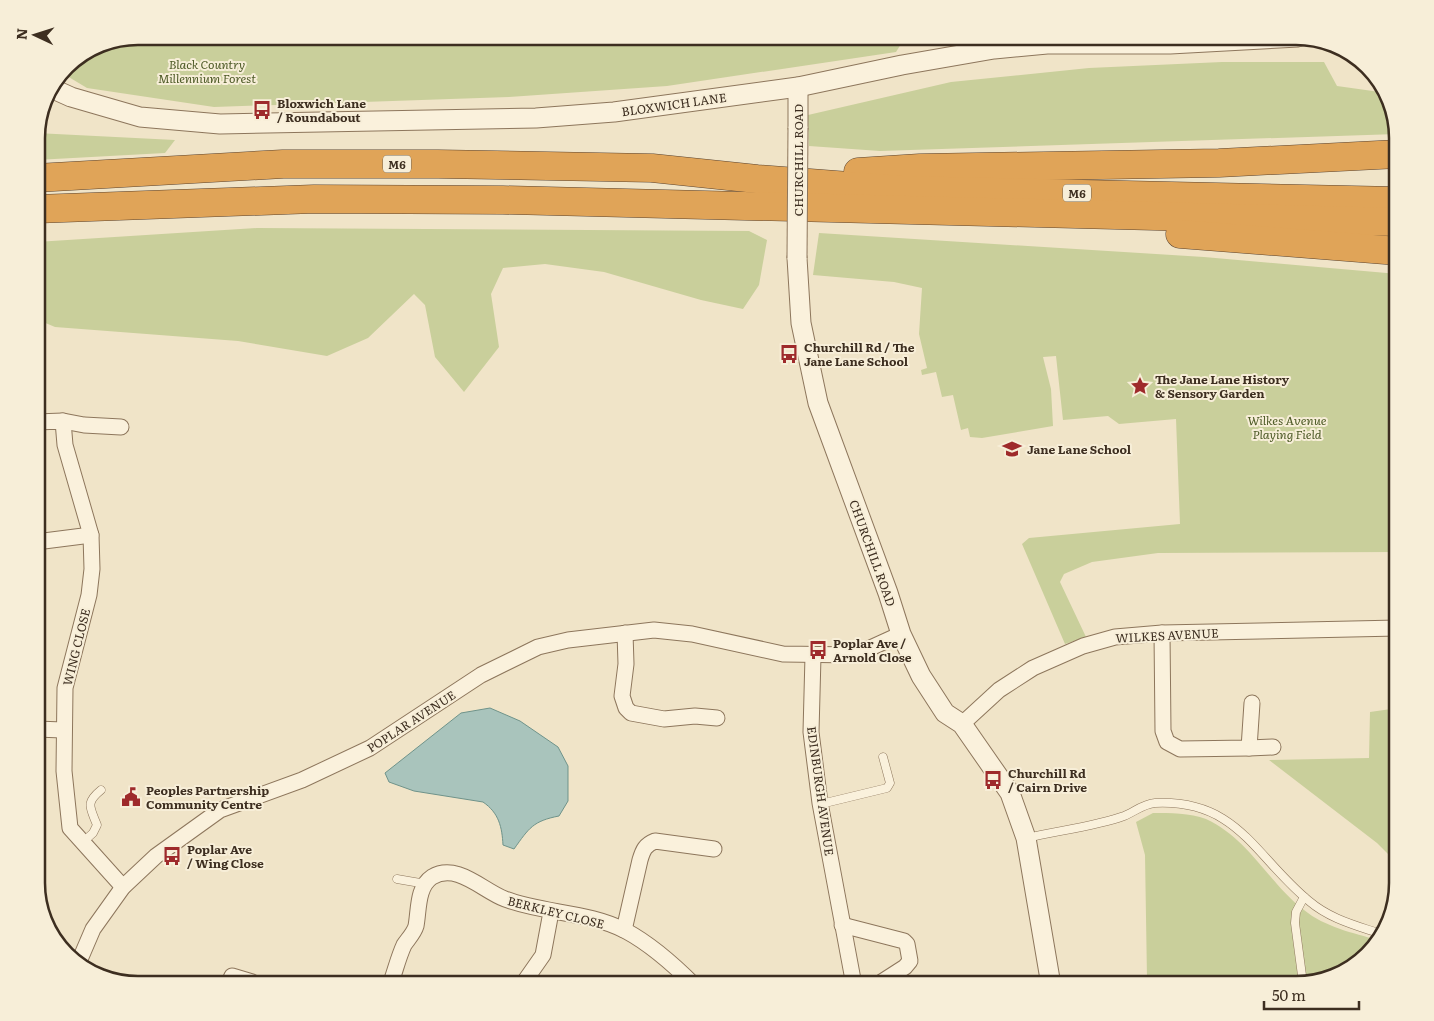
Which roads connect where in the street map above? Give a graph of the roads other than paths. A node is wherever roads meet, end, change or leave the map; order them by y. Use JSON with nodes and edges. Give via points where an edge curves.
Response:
{"nodes":[{"id":1,"x":1036,"y":45,"type":"edge"},
{"id":2,"x":798,"y":87,"type":"junction"},
{"id":3,"x":58,"y":91,"type":"edge"},
{"id":4,"x":1389,"y":154,"type":"edge"},
{"id":5,"x":45,"y":177,"type":"edge"},
{"id":6,"x":757,"y":192,"type":"junction"},
{"id":7,"x":1389,"y":202,"type":"edge"},
{"id":8,"x":45,"y":209,"type":"edge"},
{"id":9,"x":1389,"y":222,"type":"edge"},
{"id":10,"x":1389,"y":250,"type":"edge"},
{"id":11,"x":63,"y":421,"type":"junction"},
{"id":12,"x":45,"y":422,"type":"edge"},
{"id":13,"x":120,"y":427,"type":"dead end"},
{"id":14,"x":91,"y":535,"type":"junction"},
{"id":15,"x":45,"y":541,"type":"edge"},
{"id":16,"x":1389,"y":628,"type":"edge"},
{"id":17,"x":1162,"y":632,"type":"junction"},
{"id":18,"x":625,"y":633,"type":"junction"},
{"id":19,"x":901,"y":634,"type":"junction"},
{"id":20,"x":813,"y":656,"type":"junction"},
{"id":21,"x":1252,"y":703,"type":"dead end"},
{"id":22,"x":717,"y":718,"type":"dead end"},
{"id":23,"x":962,"y":724,"type":"junction"},
{"id":24,"x":45,"y":729,"type":"edge"},
{"id":25,"x":64,"y":730,"type":"junction"},
{"id":26,"x":1273,"y":747,"type":"dead end"},
{"id":27,"x":1249,"y":748,"type":"junction"},
{"id":28,"x":883,"y":757,"type":"dead end"},
{"id":29,"x":101,"y":790,"type":"dead end"},
{"id":30,"x":821,"y":804,"type":"junction"},
{"id":31,"x":1026,"y":838,"type":"junction"},
{"id":32,"x":83,"y":842,"type":"junction"},
{"id":33,"x":714,"y":850,"type":"dead end"},
{"id":34,"x":397,"y":878,"type":"dead end"},
{"id":35,"x":426,"y":884,"type":"junction"},
{"id":36,"x":123,"y":886,"type":"junction"},
{"id":37,"x":1304,"y":897,"type":"junction"},
{"id":38,"x":551,"y":912,"type":"junction"},
{"id":39,"x":842,"y":925,"type":"junction"},
{"id":40,"x":624,"y":930,"type":"junction"},
{"id":41,"x":1375,"y":932,"type":"edge"},
{"id":42,"x":81,"y":957,"type":"edge"},
{"id":43,"x":393,"y":976,"type":"edge"},
{"id":44,"x":528,"y":976,"type":"edge"},
{"id":45,"x":685,"y":976,"type":"edge"},
{"id":46,"x":852,"y":976,"type":"edge"},
{"id":47,"x":892,"y":976,"type":"edge"},
{"id":48,"x":1049,"y":976,"type":"edge"},
{"id":49,"x":1302,"y":976,"type":"edge"}],
"edges":[{"from":1,"to":2,"type":"street","name":"BLOXWICH LANE","via":[[902,65]]},
{"from":2,"to":3,"type":"street","name":"BLOXWICH LANE","via":[[614,112],[536,118],[220,124],[140,118]]},
{"from":2,"to":19,"type":"street","name":"CHURCHILL ROAD","bridge":true,"via":[[797,258],[801,322],[818,402]]},
{"from":4,"to":6,"type":"highway","via":[[1219,163],[920,168]]},
{"from":5,"to":6,"type":"highway","number":"M6","via":[[283,164],[652,168]]},
{"from":6,"to":7,"type":"highway","number":"M6","via":[[901,190]]},
{"from":6,"to":8,"type":"highway","number":"M6","via":[[503,200],[314,199]]},
{"from":6,"to":9,"type":"highway","number":"M6"},
{"from":6,"to":10,"type":"highway"},
{"from":11,"to":12,"type":"street"},
{"from":11,"to":13,"type":"street"},
{"from":11,"to":14,"type":"street","name":"WING CLOSE","via":[[65,444]]},
{"from":14,"to":15,"type":"street"},
{"from":14,"to":25,"type":"street","name":"WING CLOSE","via":[[90,595],[65,688]]},
{"from":16,"to":17,"type":"street","name":"WILKES AVENUE"},
{"from":17,"to":23,"type":"street","name":"WILKES AVENUE","via":[[1115,636],[1032,668],[999,690]]},
{"from":17,"to":27,"type":"street","via":[[1163,731],[1167,742],[1180,749]]},
{"from":18,"to":20,"type":"street","name":"POPLAR AVENUE","via":[[654,630],[692,634],[783,654]]},
{"from":18,"to":22,"type":"street","via":[[622,696],[631,714],[664,719]]},
{"from":18,"to":36,"type":"street","name":"POPLAR AVENUE","via":[[568,640],[509,660],[370,748],[302,780],[220,810],[156,856]]},
{"from":19,"to":20,"type":"street","name":"POPLAR AVENUE","via":[[855,655]]},
{"from":19,"to":23,"type":"street","name":"CHURCHILL ROAD","via":[[924,681],[945,713]]},
{"from":20,"to":30,"type":"street","name":"EDINBURGH AVENUE","via":[[811,732]]},
{"from":21,"to":27,"type":"street"},
{"from":23,"to":31,"type":"street","name":"CHURCHILL ROAD","via":[[1010,793]]},
{"from":24,"to":25,"type":"street"},
{"from":25,"to":32,"type":"street","name":"WING CLOSE","via":[[64,771],[70,828]]},
{"from":26,"to":27,"type":"street"},
{"from":28,"to":30,"type":"lane","via":[[890,783],[887,788]]},
{"from":29,"to":32,"type":"lane","via":[[89,804],[96,825],[94,833]]},
{"from":30,"to":39,"type":"street","name":"EDINBURGH AVENUE"},
{"from":31,"to":37,"type":"lane","via":[[1123,816],[1154,803],[1188,805],[1215,813],[1238,828]]},
{"from":31,"to":48,"type":"street","name":"CHURCHILL ROAD"},
{"from":32,"to":36,"type":"street","name":"WING CLOSE"},
{"from":33,"to":40,"type":"street","via":[[655,842],[649,844],[640,860]]},
{"from":34,"to":35,"type":"lane"},
{"from":35,"to":38,"type":"street","name":"BERKLEY CLOSE","via":[[440,874],[460,874],[502,899]]},
{"from":35,"to":43,"type":"street","via":[[415,928],[405,944]]},
{"from":36,"to":42,"type":"street","name":"POPLAR AVENUE","via":[[93,929]]},
{"from":37,"to":41,"type":"lane","via":[[1336,919]]},
{"from":37,"to":49,"type":"lane","via":[[1296,912],[1295,923]]},
{"from":38,"to":40,"type":"street","name":"BERKLEY CLOSE","via":[[581,916]]},
{"from":38,"to":44,"type":"street","via":[[542,955]]},
{"from":39,"to":46,"type":"street","name":"EDINBURGH AVENUE"},
{"from":39,"to":47,"type":"street","via":[[907,944],[910,961]]},
{"from":40,"to":45,"type":"street","name":"BERKLEY CLOSE","via":[[669,960]]}]}
